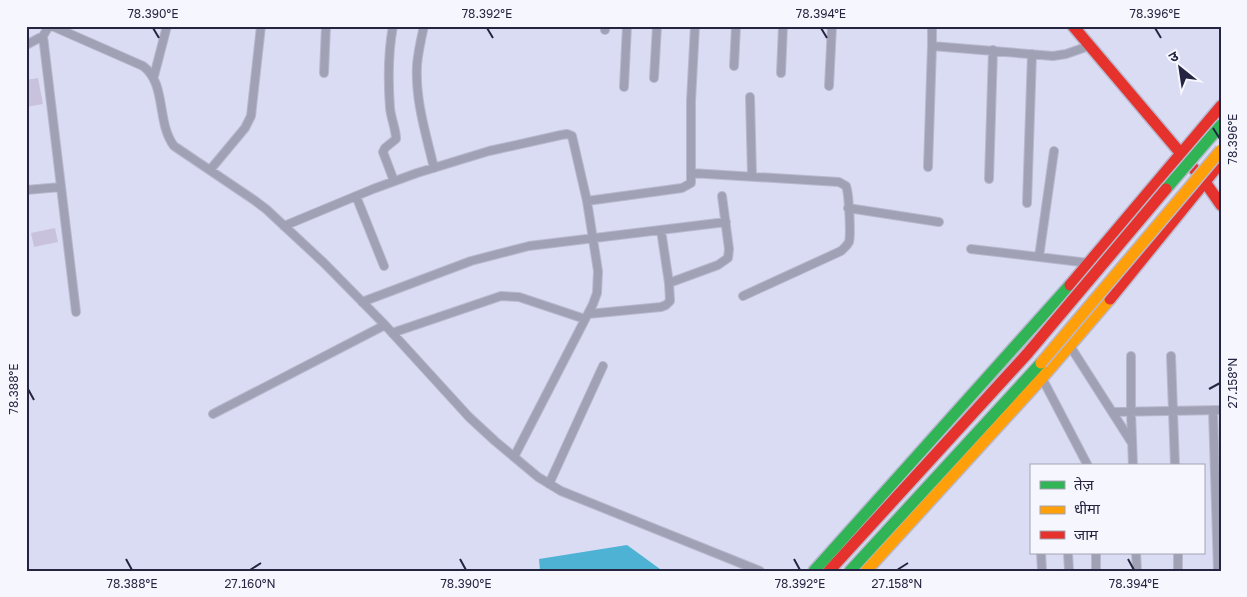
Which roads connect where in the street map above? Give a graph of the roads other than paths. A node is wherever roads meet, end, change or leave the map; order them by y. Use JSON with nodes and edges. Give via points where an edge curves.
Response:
{"nodes":[{"id":1,"x":50,"y":26,"type":"edge"},
{"id":2,"x":167,"y":26,"type":"edge"},
{"id":3,"x":261,"y":26,"type":"edge"},
{"id":4,"x":326,"y":26,"type":"edge"},
{"id":5,"x":393,"y":26,"type":"edge"},
{"id":6,"x":424,"y":26,"type":"edge"},
{"id":7,"x":627,"y":26,"type":"edge"},
{"id":8,"x":657,"y":26,"type":"edge"},
{"id":9,"x":695,"y":26,"type":"edge"},
{"id":10,"x":736,"y":26,"type":"edge"},
{"id":11,"x":783,"y":26,"type":"edge"},
{"id":12,"x":832,"y":26,"type":"edge"},
{"id":13,"x":932,"y":26,"type":"edge"},
{"id":14,"x":1073,"y":26,"type":"edge"},
{"id":15,"x":43,"y":36,"type":"junction"},
{"id":16,"x":26,"y":45,"type":"edge"},
{"id":17,"x":932,"y":46,"type":"junction"},
{"id":18,"x":1088,"y":46,"type":"junction"},
{"id":19,"x":993,"y":50,"type":"junction"},
{"id":20,"x":1032,"y":54,"type":"junction"},
{"id":21,"x":734,"y":66,"type":"dead end"},
{"id":22,"x":324,"y":72,"type":"dead end"},
{"id":23,"x":781,"y":73,"type":"dead end"},
{"id":24,"x":154,"y":76,"type":"junction"},
{"id":25,"x":654,"y":78,"type":"dead end"},
{"id":26,"x":829,"y":86,"type":"dead end"},
{"id":27,"x":624,"y":87,"type":"dead end"},
{"id":28,"x":750,"y":97,"type":"dead end"},
{"id":29,"x":1221,"y":106,"type":"edge"},
{"id":30,"x":1221,"y":125,"type":"edge"},
{"id":31,"x":1221,"y":150,"type":"edge"},
{"id":32,"x":1054,"y":151,"type":"dead end"},
{"id":33,"x":1180,"y":154,"type":"junction"},
{"id":34,"x":1221,"y":162,"type":"edge"},
{"id":35,"x":928,"y":167,"type":"dead end"},
{"id":36,"x":434,"y":168,"type":"junction"},
{"id":37,"x":210,"y":170,"type":"junction"},
{"id":38,"x":692,"y":173,"type":"junction"},
{"id":39,"x":752,"y":176,"type":"junction"},
{"id":40,"x":989,"y":179,"type":"dead end"},
{"id":41,"x":394,"y":181,"type":"junction"},
{"id":42,"x":1205,"y":182,"type":"junction"},
{"id":43,"x":61,"y":187,"type":"junction"},
{"id":44,"x":26,"y":190,"type":"edge"},
{"id":45,"x":356,"y":196,"type":"junction"},
{"id":46,"x":722,"y":196,"type":"dead end"},
{"id":47,"x":587,"y":200,"type":"junction"},
{"id":48,"x":1027,"y":203,"type":"dead end"},
{"id":49,"x":1221,"y":205,"type":"edge"},
{"id":50,"x":848,"y":208,"type":"junction"},
{"id":51,"x":726,"y":222,"type":"junction"},
{"id":52,"x":939,"y":222,"type":"dead end"},
{"id":53,"x":284,"y":226,"type":"junction"},
{"id":54,"x":661,"y":230,"type":"junction"},
{"id":55,"x":593,"y":237,"type":"junction"},
{"id":56,"x":971,"y":249,"type":"dead end"},
{"id":57,"x":1040,"y":257,"type":"junction"},
{"id":58,"x":1089,"y":263,"type":"junction"},
{"id":59,"x":384,"y":266,"type":"dead end"},
{"id":60,"x":669,"y":283,"type":"junction"},
{"id":61,"x":743,"y":296,"type":"dead end"},
{"id":62,"x":362,"y":302,"type":"junction"},
{"id":63,"x":76,"y":312,"type":"dead end"},
{"id":64,"x":586,"y":317,"type":"junction"},
{"id":65,"x":385,"y":325,"type":"junction"},
{"id":66,"x":392,"y":333,"type":"junction"},
{"id":67,"x":1070,"y":346,"type":"junction"},
{"id":68,"x":1131,"y":356,"type":"dead end"},
{"id":69,"x":1171,"y":356,"type":"dead end"},
{"id":70,"x":603,"y":366,"type":"dead end"},
{"id":71,"x":1042,"y":378,"type":"junction"},
{"id":72,"x":1217,"y":410,"type":"edge"},
{"id":73,"x":1172,"y":411,"type":"junction"},
{"id":74,"x":1113,"y":412,"type":"junction"},
{"id":75,"x":1131,"y":412,"type":"junction"},
{"id":76,"x":213,"y":414,"type":"dead end"},
{"id":77,"x":1132,"y":443,"type":"junction"},
{"id":78,"x":514,"y":457,"type":"junction"},
{"id":79,"x":1087,"y":464,"type":"edge"},
{"id":80,"x":1133,"y":464,"type":"edge"},
{"id":81,"x":1175,"y":464,"type":"edge"},
{"id":82,"x":548,"y":484,"type":"junction"},
{"id":83,"x":1041,"y":554,"type":"edge"},
{"id":84,"x":1068,"y":554,"type":"edge"},
{"id":85,"x":1096,"y":554,"type":"edge"},
{"id":86,"x":1136,"y":554,"type":"edge"},
{"id":87,"x":1178,"y":554,"type":"edge"},
{"id":88,"x":760,"y":571,"type":"edge"},
{"id":89,"x":814,"y":571,"type":"edge"},
{"id":90,"x":829,"y":571,"type":"edge"},
{"id":91,"x":850,"y":571,"type":"edge"},
{"id":92,"x":866,"y":571,"type":"edge"},
{"id":93,"x":1042,"y":571,"type":"edge"},
{"id":94,"x":1069,"y":571,"type":"edge"},
{"id":95,"x":1096,"y":571,"type":"edge"},
{"id":96,"x":1137,"y":571,"type":"edge"},
{"id":97,"x":1178,"y":571,"type":"edge"},
{"id":98,"x":1218,"y":571,"type":"edge"}],
"edges":[{"from":1,"to":15,"type":"street"},
{"from":1,"to":24,"type":"street","via":[[143,66]]},
{"from":2,"to":24,"type":"street"},
{"from":3,"to":37,"type":"street","via":[[251,116]]},
{"from":4,"to":22,"type":"street"},
{"from":5,"to":41,"type":"street","via":[[389,56],[390,104],[396,139],[383,152]]},
{"from":6,"to":36,"type":"street","via":[[418,53],[417,84]]},
{"from":7,"to":27,"type":"street"},
{"from":8,"to":25,"type":"street"},
{"from":9,"to":38,"type":"street","via":[[690,101]]},
{"from":10,"to":21,"type":"street"},
{"from":11,"to":23,"type":"street"},
{"from":12,"to":26,"type":"street"},
{"from":13,"to":17,"type":"street"},
{"from":14,"to":18,"type":"main road"},
{"from":15,"to":16,"type":"street"},
{"from":15,"to":43,"type":"street"},
{"from":17,"to":19,"type":"street"},
{"from":17,"to":35,"type":"street"},
{"from":18,"to":20,"type":"street","via":[[1060,56]]},
{"from":18,"to":33,"type":"main road"},
{"from":19,"to":20,"type":"street"},
{"from":19,"to":40,"type":"street"},
{"from":20,"to":48,"type":"street"},
{"from":24,"to":37,"type":"street","via":[[168,138],[174,146]]},
{"from":28,"to":39,"type":"street"},
{"from":29,"to":33,"type":"main road"},
{"from":30,"to":90,"type":"main road","bridge":true,"via":[[1027,354]]},
{"from":31,"to":91,"type":"main road","bridge":true,"via":[[1041,363]]},
{"from":32,"to":57,"type":"street"},
{"from":33,"to":42,"type":"main road"},
{"from":33,"to":58,"type":"main road"},
{"from":34,"to":42,"type":"main road"},
{"from":36,"to":41,"type":"street"},
{"from":36,"to":47,"type":"street","via":[[506,146],[567,134],[574,142]]},
{"from":37,"to":53,"type":"street","via":[[254,200]]},
{"from":38,"to":39,"type":"street"},
{"from":38,"to":47,"type":"street","via":[[691,182],[682,188]]},
{"from":39,"to":50,"type":"street","via":[[843,183],[848,190]]},
{"from":41,"to":45,"type":"street"},
{"from":42,"to":49,"type":"main road"},
{"from":42,"to":67,"type":"main road"},
{"from":43,"to":44,"type":"street"},
{"from":43,"to":63,"type":"street"},
{"from":45,"to":53,"type":"street"},
{"from":45,"to":59,"type":"street"},
{"from":46,"to":51,"type":"street"},
{"from":47,"to":55,"type":"street"},
{"from":50,"to":52,"type":"street"},
{"from":50,"to":61,"type":"street","via":[[849,238],[846,246]]},
{"from":51,"to":54,"type":"street"},
{"from":51,"to":60,"type":"street","via":[[728,258],[718,265]]},
{"from":53,"to":62,"type":"street"},
{"from":54,"to":55,"type":"street"},
{"from":54,"to":60,"type":"street"},
{"from":55,"to":62,"type":"street","via":[[492,255]]},
{"from":55,"to":64,"type":"street","via":[[598,283]]},
{"from":56,"to":57,"type":"street"},
{"from":57,"to":58,"type":"street"},
{"from":58,"to":89,"type":"main road"},
{"from":60,"to":64,"type":"street","via":[[670,301],[666,305]]},
{"from":62,"to":65,"type":"street"},
{"from":64,"to":66,"type":"street","via":[[519,297],[501,296]]},
{"from":64,"to":78,"type":"street"},
{"from":65,"to":66,"type":"street"},
{"from":65,"to":76,"type":"street"},
{"from":66,"to":78,"type":"street","via":[[469,417]]},
{"from":67,"to":71,"type":"main road"},
{"from":67,"to":74,"type":"street"},
{"from":68,"to":75,"type":"street"},
{"from":69,"to":73,"type":"street"},
{"from":70,"to":82,"type":"street"},
{"from":71,"to":79,"type":"street"},
{"from":71,"to":92,"type":"main road"},
{"from":72,"to":73,"type":"street"},
{"from":72,"to":98,"type":"street"},
{"from":73,"to":75,"type":"street"},
{"from":73,"to":81,"type":"street"},
{"from":74,"to":75,"type":"street"},
{"from":74,"to":77,"type":"street"},
{"from":75,"to":77,"type":"street"},
{"from":77,"to":80,"type":"street"},
{"from":78,"to":82,"type":"street"},
{"from":82,"to":88,"type":"street"},
{"from":83,"to":93,"type":"street"},
{"from":84,"to":94,"type":"street"},
{"from":85,"to":95,"type":"street"},
{"from":86,"to":96,"type":"street"},
{"from":87,"to":97,"type":"street"}]}
